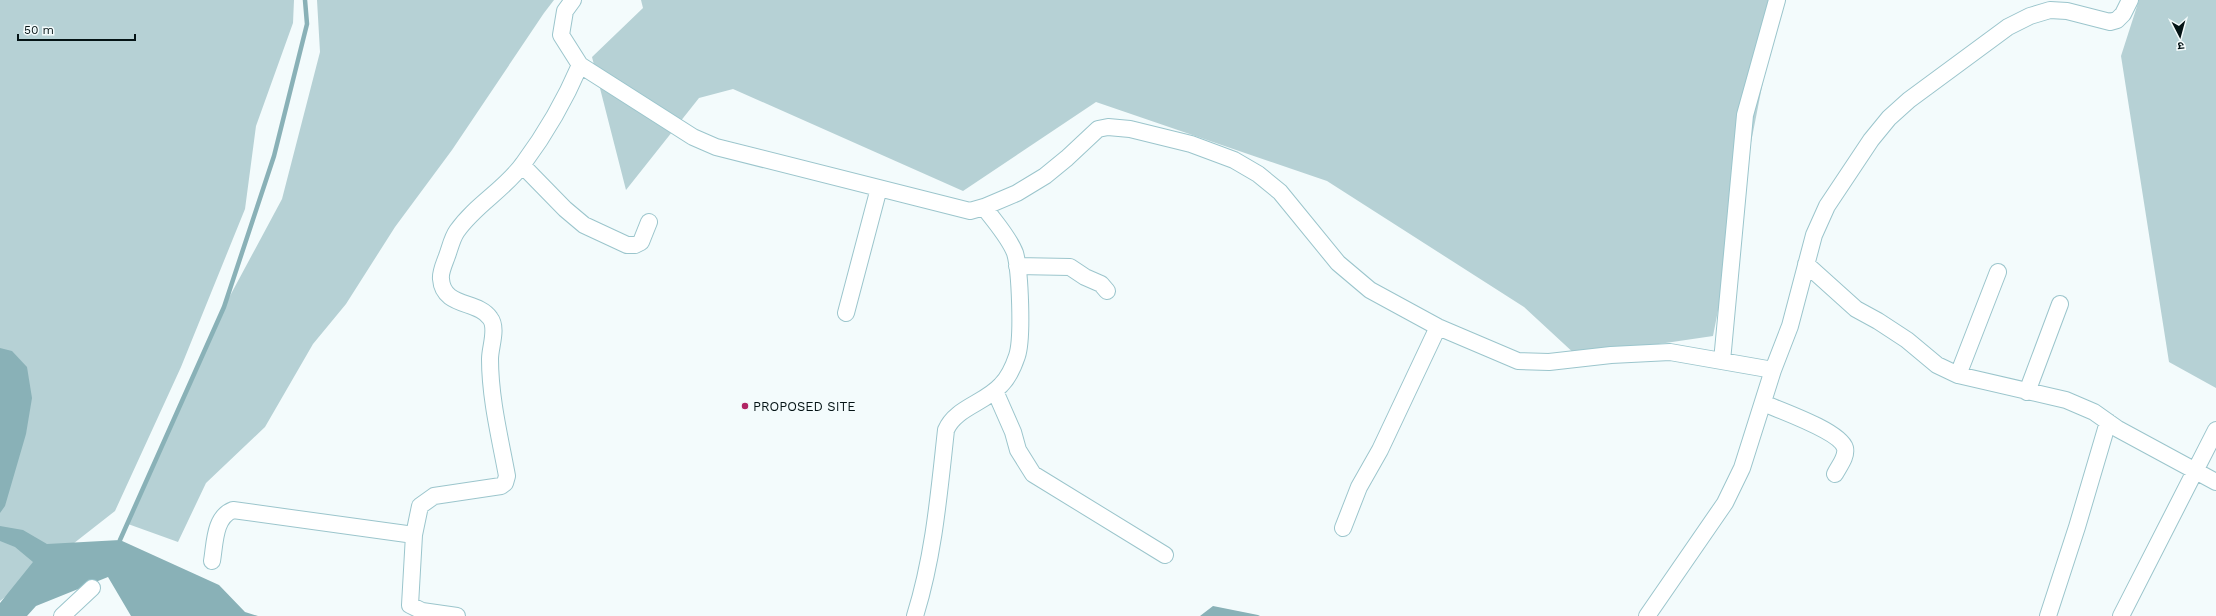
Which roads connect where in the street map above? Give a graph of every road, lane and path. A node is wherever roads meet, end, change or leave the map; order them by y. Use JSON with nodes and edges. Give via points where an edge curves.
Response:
{"nodes":[{"id":1,"x":573,"y":0,"type":"edge"},
{"id":2,"x":1777,"y":0,"type":"edge"},
{"id":3,"x":2130,"y":0,"type":"edge"},
{"id":4,"x":580,"y":65,"type":"junction"},
{"id":5,"x":522,"y":165,"type":"junction"},
{"id":6,"x":879,"y":188,"type":"junction"},
{"id":7,"x":984,"y":207,"type":"junction"},
{"id":8,"x":650,"y":222,"type":"dead end"},
{"id":9,"x":1806,"y":264,"type":"junction"},
{"id":10,"x":1017,"y":266,"type":"junction"},
{"id":11,"x":1998,"y":272,"type":"dead end"},
{"id":12,"x":1107,"y":291,"type":"dead end"},
{"id":13,"x":2060,"y":304,"type":"dead end"},
{"id":14,"x":846,"y":313,"type":"dead end"},
{"id":15,"x":1438,"y":327,"type":"junction"},
{"id":16,"x":1722,"y":361,"type":"junction"},
{"id":17,"x":1773,"y":370,"type":"junction"},
{"id":18,"x":1958,"y":375,"type":"junction"},
{"id":19,"x":995,"y":391,"type":"junction"},
{"id":20,"x":2027,"y":392,"type":"junction"},
{"id":21,"x":1763,"y":403,"type":"junction"},
{"id":22,"x":2108,"y":422,"type":"junction"},
{"id":23,"x":2216,"y":430,"type":"edge"},
{"id":24,"x":2195,"y":472,"type":"junction"},
{"id":25,"x":1835,"y":474,"type":"dead end"},
{"id":26,"x":2216,"y":482,"type":"edge"},
{"id":27,"x":1343,"y":528,"type":"dead end"},
{"id":28,"x":414,"y":535,"type":"junction"},
{"id":29,"x":1165,"y":555,"type":"dead end"},
{"id":30,"x":212,"y":561,"type":"dead end"},
{"id":31,"x":92,"y":588,"type":"dead end"},
{"id":32,"x":62,"y":616,"type":"edge"},
{"id":33,"x":458,"y":616,"type":"edge"},
{"id":34,"x":915,"y":616,"type":"edge"},
{"id":35,"x":1647,"y":616,"type":"edge"},
{"id":36,"x":2048,"y":616,"type":"edge"},
{"id":37,"x":2121,"y":616,"type":"edge"}],
"edges":[{"from":1,"to":4,"type":"street","via":[[565,11],[561,35]]},
{"from":2,"to":16,"type":"street","via":[[1745,115]]},
{"from":3,"to":9,"type":"street","via":[[2123,14],[2110,22],[2067,11],[2050,10],[2030,16],[2008,27],[1909,100],[1889,118],[1871,140],[1827,206],[1814,235]]},
{"from":4,"to":5,"type":"street","via":[[567,94]]},
{"from":4,"to":6,"type":"street","via":[[704,142]]},
{"from":5,"to":8,"type":"street","via":[[584,225],[627,245],[641,242]]},
{"from":5,"to":28,"type":"street","via":[[456,232],[441,278],[444,291],[452,299],[483,312],[490,317],[494,326],[490,358],[491,376],[507,476],[505,483],[501,486],[434,496],[425,501],[420,506]]},
{"from":6,"to":7,"type":"street","via":[[970,211]]},
{"from":6,"to":14,"type":"street"},
{"from":7,"to":10,"type":"street","via":[[1012,247]]},
{"from":7,"to":15,"type":"street","via":[[1017,193],[1045,176],[1098,129],[1130,129],[1159,135],[1234,160],[1258,174],[1280,192],[1351,276],[1370,290]]},
{"from":9,"to":17,"type":"street","via":[[1790,326]]},
{"from":9,"to":18,"type":"street","via":[[1856,309],[1907,340],[1937,365]]},
{"from":10,"to":12,"type":"street","via":[[1070,267],[1101,284]]},
{"from":10,"to":19,"type":"street","via":[[1020,307],[1018,355],[1002,384]]},
{"from":11,"to":18,"type":"street"},
{"from":13,"to":20,"type":"street"},
{"from":15,"to":16,"type":"street","via":[[1518,361],[1534,363],[1670,352]]},
{"from":15,"to":27,"type":"street","via":[[1380,450],[1359,487]]},
{"from":16,"to":17,"type":"street"},
{"from":17,"to":21,"type":"street"},
{"from":18,"to":20,"type":"street"},
{"from":19,"to":29,"type":"street","via":[[1018,450],[1033,474]]},
{"from":19,"to":34,"type":"street","via":[[949,421],[929,563]]},
{"from":20,"to":22,"type":"street","via":[[2066,400],[2094,412]]},
{"from":21,"to":25,"type":"street","via":[[1813,424],[1841,442],[1845,449],[1844,457]]},
{"from":21,"to":35,"type":"street","via":[[1742,468],[1724,503]]},
{"from":22,"to":24,"type":"street"},
{"from":22,"to":36,"type":"street"},
{"from":23,"to":24,"type":"street"},
{"from":24,"to":26,"type":"street"},
{"from":24,"to":37,"type":"street"},
{"from":28,"to":30,"type":"street","via":[[233,510],[221,519]]},
{"from":28,"to":33,"type":"street","via":[[410,605],[422,611]]},
{"from":31,"to":32,"type":"street"}]}
